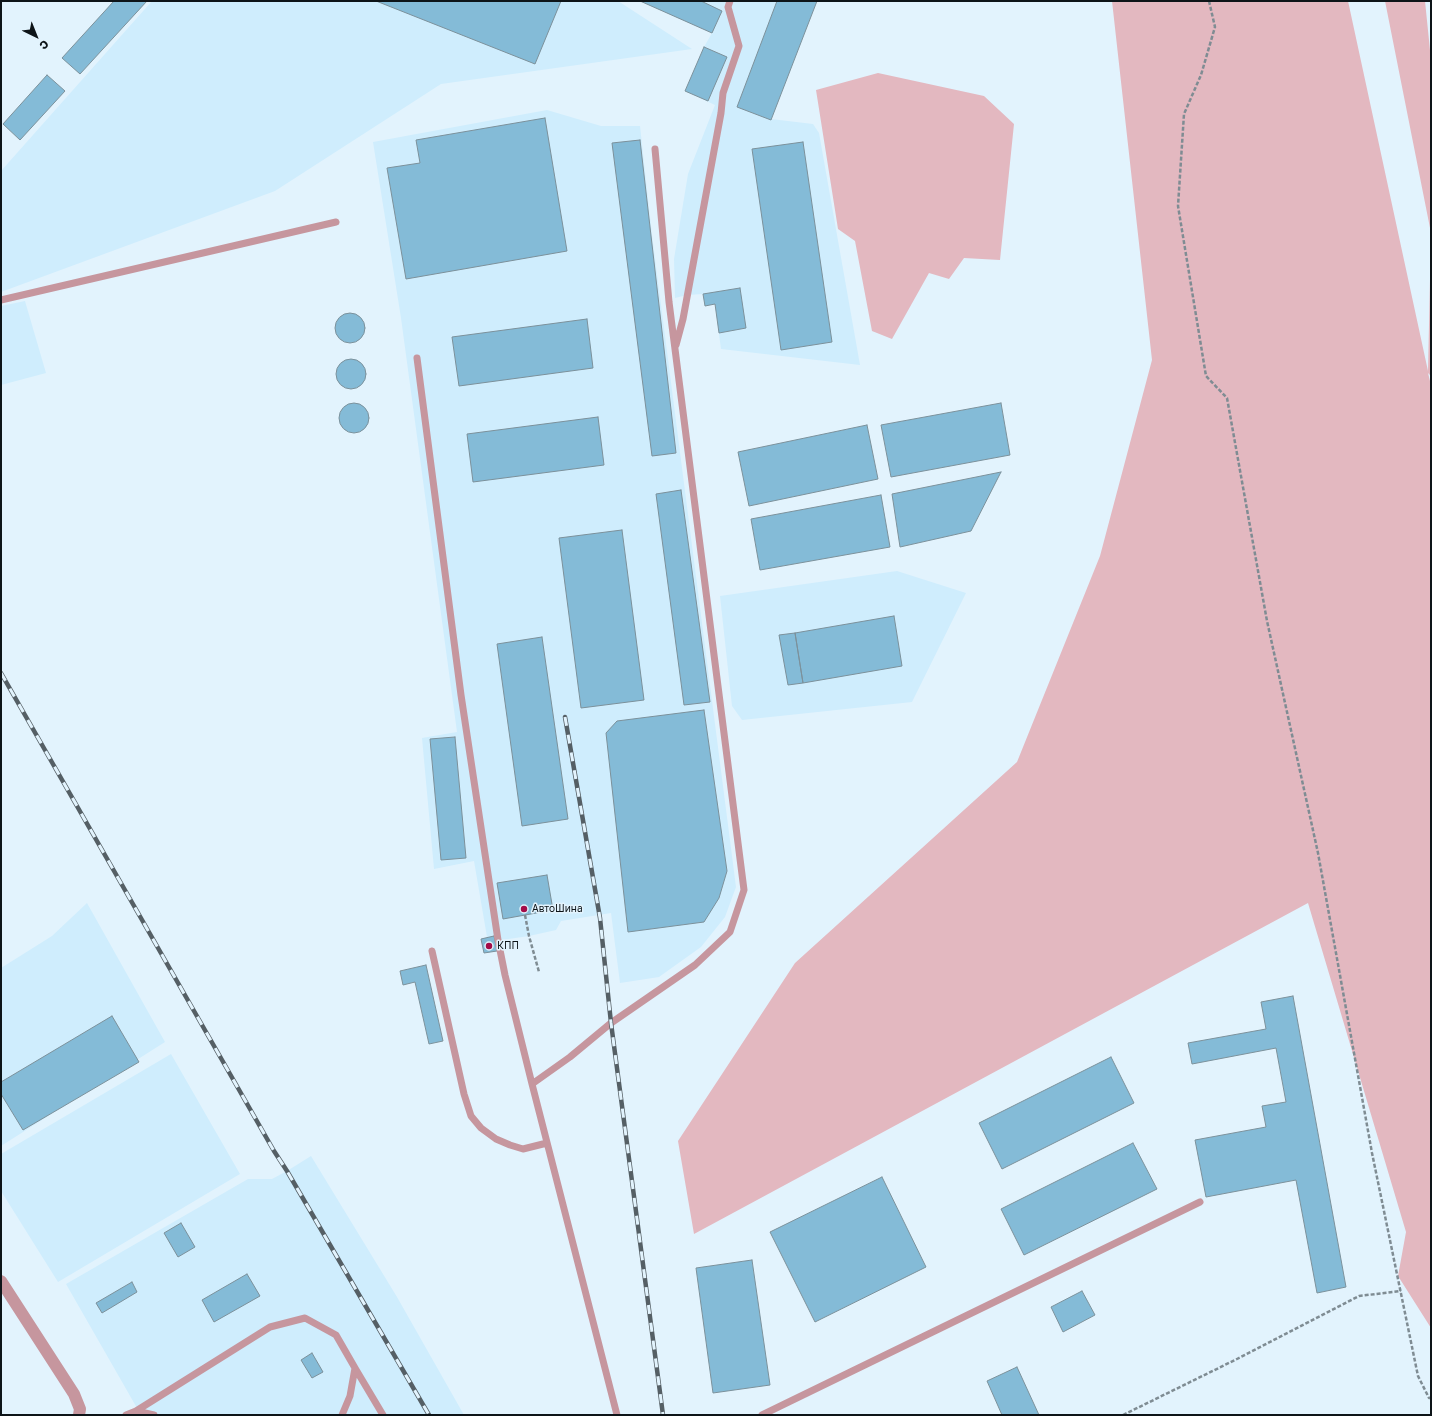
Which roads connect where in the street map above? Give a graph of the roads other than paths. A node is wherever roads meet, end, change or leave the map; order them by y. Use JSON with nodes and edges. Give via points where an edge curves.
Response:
{"nodes":[{"id":1,"x":730,"y":1,"type":"edge"},
{"id":2,"x":655,"y":149,"type":"dead end"},
{"id":3,"x":336,"y":222,"type":"dead end"},
{"id":4,"x":1,"y":300,"type":"edge"},
{"id":5,"x":675,"y":349,"type":"junction"},
{"id":6,"x":417,"y":358,"type":"dead end"},
{"id":7,"x":432,"y":951,"type":"dead end"},
{"id":8,"x":532,"y":1084,"type":"junction"},
{"id":9,"x":547,"y":1143,"type":"junction"},
{"id":10,"x":1200,"y":1202,"type":"dead end"},
{"id":11,"x":1,"y":1281,"type":"edge"},
{"id":12,"x":355,"y":1368,"type":"junction"},
{"id":13,"x":136,"y":1411,"type":"junction"},
{"id":14,"x":79,"y":1415,"type":"edge"},
{"id":15,"x":126,"y":1415,"type":"edge"},
{"id":16,"x":154,"y":1415,"type":"edge"},
{"id":17,"x":342,"y":1415,"type":"edge"},
{"id":18,"x":383,"y":1415,"type":"edge"},
{"id":19,"x":617,"y":1415,"type":"edge"},
{"id":20,"x":762,"y":1415,"type":"edge"}],
"edges":[{"from":1,"to":5,"type":"lane","via":[[728,7],[739,46],[723,93],[683,319]]},
{"from":2,"to":5,"type":"lane"},
{"from":3,"to":4,"type":"lane"},
{"from":5,"to":8,"type":"lane","via":[[744,890],[730,932],[695,965],[611,1023]]},
{"from":6,"to":8,"type":"lane","via":[[461,695],[498,940]]},
{"from":7,"to":9,"type":"lane","via":[[471,1116],[481,1128],[510,1145],[523,1149]]},
{"from":8,"to":9,"type":"lane"},
{"from":9,"to":19,"type":"lane"},
{"from":10,"to":20,"type":"lane"},
{"from":11,"to":14,"type":"street","via":[[74,1394],[80,1409]]},
{"from":12,"to":13,"type":"lane","via":[[336,1335],[305,1318],[270,1327]]},
{"from":12,"to":17,"type":"lane","via":[[350,1396]]},
{"from":12,"to":18,"type":"lane"},
{"from":13,"to":15,"type":"lane"},
{"from":13,"to":16,"type":"lane"}]}
